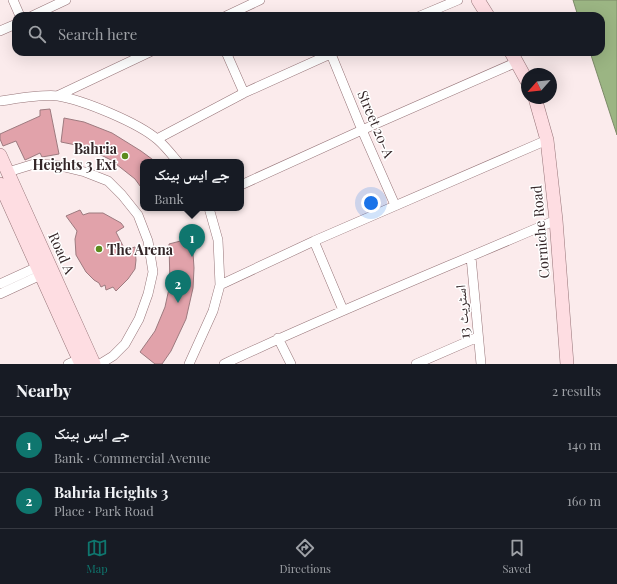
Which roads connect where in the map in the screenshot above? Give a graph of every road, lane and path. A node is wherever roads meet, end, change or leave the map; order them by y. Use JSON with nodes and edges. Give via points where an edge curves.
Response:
{"nodes":[{"id":1,"x":13,"y":0,"type":"edge"},
{"id":2,"x":66,"y":0,"type":"edge"},
{"id":3,"x":260,"y":0,"type":"edge"},
{"id":4,"x":458,"y":0,"type":"edge"},
{"id":5,"x":478,"y":0,"type":"edge"},
{"id":6,"x":18,"y":12,"type":"edge"},
{"id":7,"x":40,"y":12,"type":"edge"},
{"id":8,"x":234,"y":12,"type":"edge"},
{"id":9,"x":430,"y":12,"type":"edge"},
{"id":10,"x":486,"y":12,"type":"edge"},
{"id":11,"x":12,"y":26,"type":"edge"},
{"id":12,"x":0,"y":31,"type":"edge"},
{"id":13,"x":142,"y":56,"type":"edge"},
{"id":14,"x":228,"y":56,"type":"edge"},
{"id":15,"x":326,"y":56,"type":"edge"},
{"id":16,"x":334,"y":56,"type":"edge"},
{"id":17,"x":514,"y":57,"type":"edge"},
{"id":18,"x":521,"y":70,"type":"edge"},
{"id":19,"x":244,"y":93,"type":"junction"},
{"id":20,"x":57,"y":96,"type":"junction"},
{"id":21,"x":0,"y":101,"type":"edge"},
{"id":22,"x":537,"y":104,"type":"edge"},
{"id":23,"x":362,"y":130,"type":"junction"},
{"id":24,"x":157,"y":139,"type":"junction"},
{"id":25,"x":547,"y":140,"type":"junction"},
{"id":26,"x":0,"y":155,"type":"edge"},
{"id":27,"x":175,"y":159,"type":"edge"},
{"id":28,"x":8,"y":172,"type":"junction"},
{"id":29,"x":0,"y":184,"type":"edge"},
{"id":30,"x":244,"y":184,"type":"edge"},
{"id":31,"x":395,"y":205,"type":"junction"},
{"id":32,"x":210,"y":211,"type":"edge"},
{"id":33,"x":556,"y":220,"type":"junction"},
{"id":34,"x":314,"y":241,"type":"junction"},
{"id":35,"x":471,"y":257,"type":"junction"},
{"id":36,"x":39,"y":271,"type":"junction"},
{"id":37,"x":0,"y":284,"type":"edge"},
{"id":38,"x":220,"y":285,"type":"junction"},
{"id":39,"x":0,"y":294,"type":"edge"},
{"id":40,"x":343,"y":310,"type":"junction"},
{"id":41,"x":478,"y":336,"type":"junction"},
{"id":42,"x":278,"y":338,"type":"junction"},
{"id":43,"x":76,"y":362,"type":"edge"},
{"id":44,"x":94,"y":364,"type":"edge"},
{"id":45,"x":100,"y":364,"type":"edge"},
{"id":46,"x":189,"y":364,"type":"edge"},
{"id":47,"x":224,"y":364,"type":"edge"},
{"id":48,"x":291,"y":364,"type":"edge"},
{"id":49,"x":416,"y":364,"type":"edge"},
{"id":50,"x":481,"y":364,"type":"edge"},
{"id":51,"x":567,"y":364,"type":"edge"}],
"edges":[{"from":1,"to":6,"type":"street"},
{"from":2,"to":7,"type":"street"},
{"from":3,"to":8,"type":"street"},
{"from":4,"to":9,"type":"street"},
{"from":5,"to":10,"type":"street"},
{"from":11,"to":12,"type":"street"},
{"from":13,"to":20,"type":"street"},
{"from":14,"to":19,"type":"street"},
{"from":15,"to":19,"type":"street"},
{"from":16,"to":23,"type":"street","name":"Street 20-A"},
{"from":17,"to":18,"type":"street"},
{"from":17,"to":23,"type":"street"},
{"from":19,"to":24,"type":"street"},
{"from":20,"to":21,"type":"street"},
{"from":20,"to":24,"type":"street","via":[[94,107],[132,123]]},
{"from":22,"to":25,"type":"street","name":"Corniche Road"},
{"from":23,"to":30,"type":"street"},
{"from":23,"to":31,"type":"street","name":"Street 20-A"},
{"from":24,"to":27,"type":"street"},
{"from":25,"to":31,"type":"street"},
{"from":25,"to":33,"type":"street","name":"Corniche Road"},
{"from":26,"to":28,"type":"street","name":"Road A"},
{"from":28,"to":44,"type":"street","name":"Road A"},
{"from":28,"to":45,"type":"street","via":[[34,164],[56,165],[85,172],[108,181],[138,215],[148,241],[153,272],[148,294],[139,319],[125,344]]},
{"from":29,"to":36,"type":"street","name":"Road A"},
{"from":31,"to":34,"type":"street"},
{"from":32,"to":38,"type":"street","via":[[218,240]]},
{"from":33,"to":35,"type":"street"},
{"from":33,"to":51,"type":"street","name":"Corniche Road"},
{"from":34,"to":38,"type":"street"},
{"from":34,"to":40,"type":"street"},
{"from":35,"to":40,"type":"street"},
{"from":35,"to":41,"type":"street","name":"اسٹریٹ 13"},
{"from":36,"to":37,"type":"street"},
{"from":36,"to":39,"type":"street"},
{"from":36,"to":43,"type":"street","name":"Road A"},
{"from":38,"to":46,"type":"street","via":[[213,311]]},
{"from":40,"to":42,"type":"street"},
{"from":41,"to":49,"type":"street"},
{"from":41,"to":50,"type":"street","name":"اسٹریٹ 13"},
{"from":42,"to":47,"type":"street"},
{"from":42,"to":48,"type":"street"}]}
